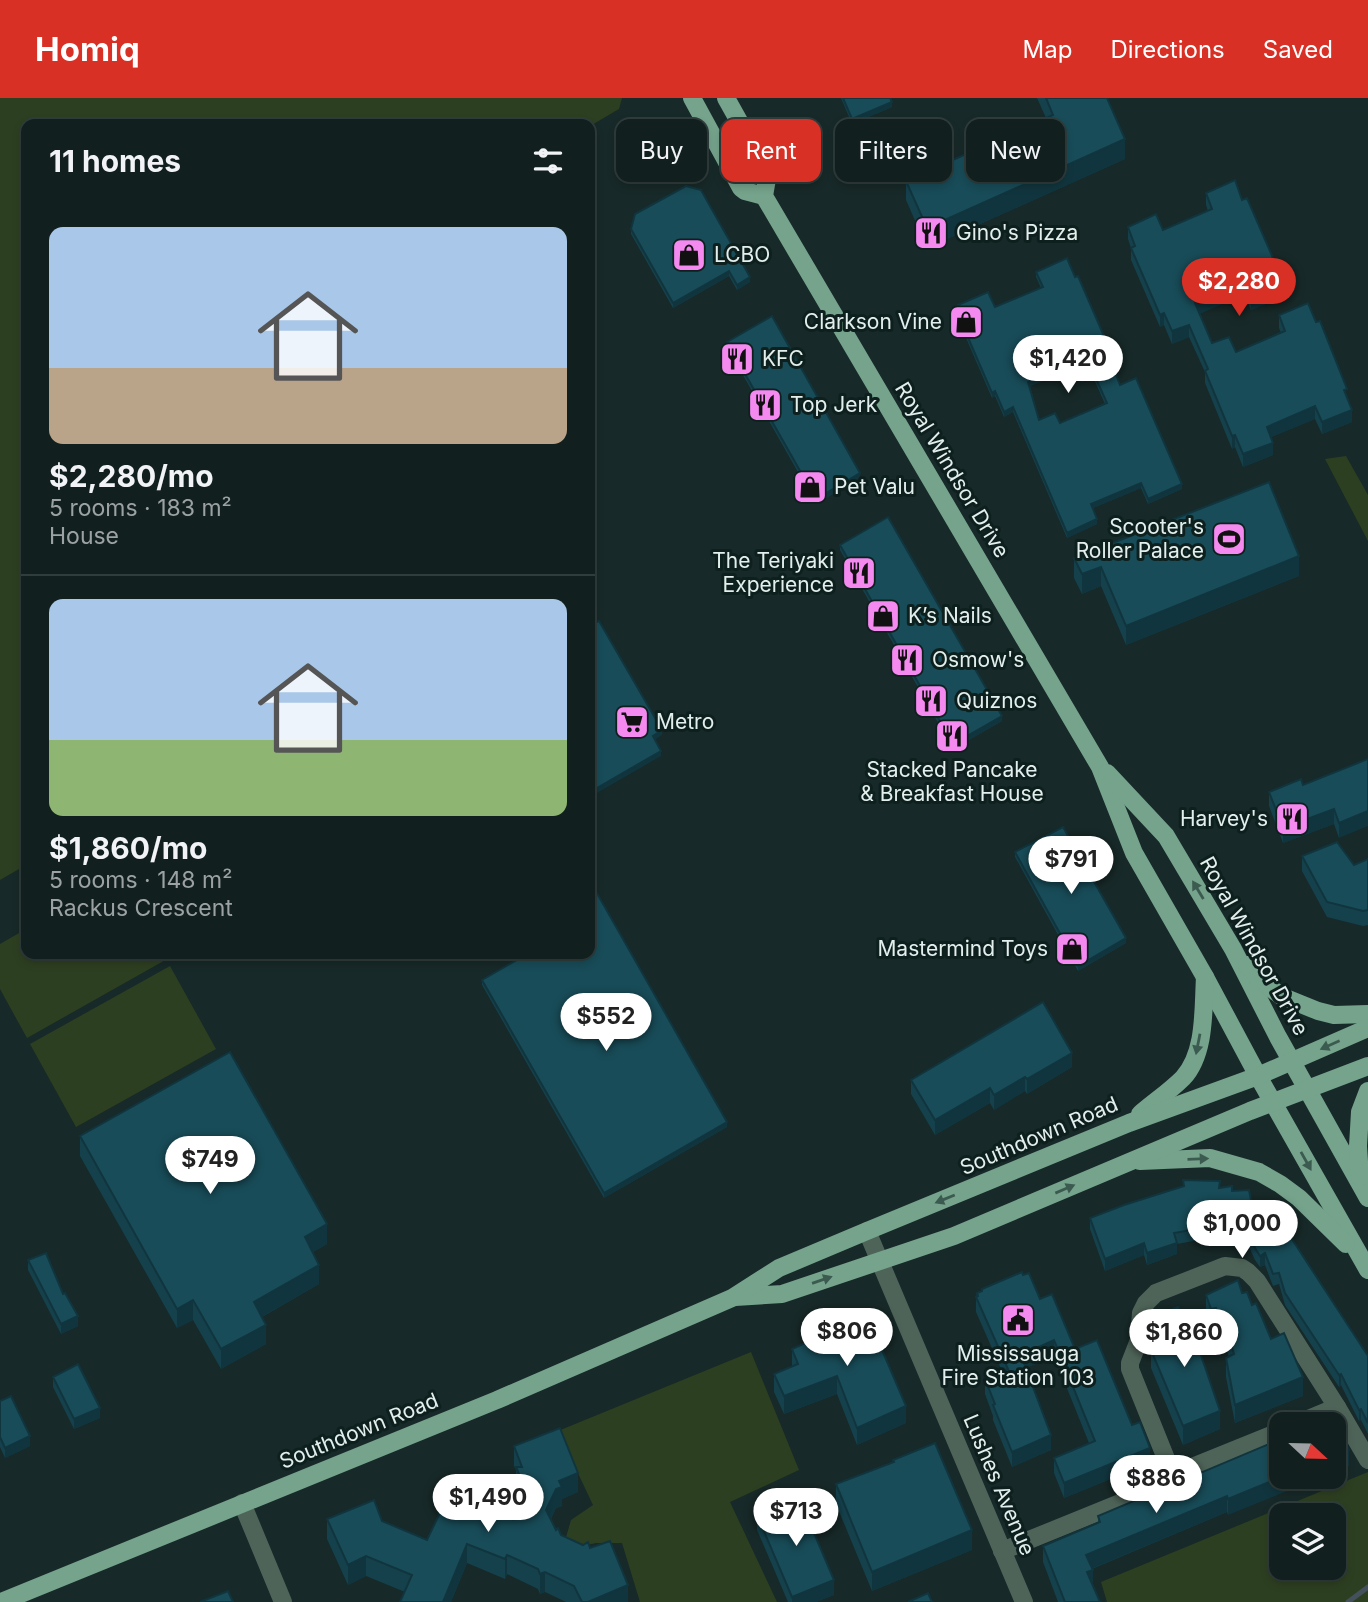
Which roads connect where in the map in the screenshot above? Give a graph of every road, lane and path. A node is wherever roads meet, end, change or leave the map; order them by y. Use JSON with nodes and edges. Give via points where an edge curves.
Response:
{"nodes":[{"id":1,"x":692,"y":98,"type":"edge"},
{"id":2,"x":726,"y":98,"type":"edge"},
{"id":3,"x":764,"y":196,"type":"junction"},
{"id":4,"x":1100,"y":766,"type":"junction"},
{"id":5,"x":1233,"y":949,"type":"junction"},
{"id":6,"x":1205,"y":977,"type":"junction"},
{"id":7,"x":1368,"y":1014,"type":"edge"},
{"id":8,"x":1368,"y":1028,"type":"edge"},
{"id":9,"x":1291,"y":1061,"type":"junction"},
{"id":10,"x":1368,"y":1066,"type":"edge"},
{"id":11,"x":1258,"y":1076,"type":"junction"},
{"id":12,"x":1307,"y":1089,"type":"junction"},
{"id":13,"x":1368,"y":1091,"type":"edge"},
{"id":14,"x":1273,"y":1102,"type":"junction"},
{"id":15,"x":1129,"y":1123,"type":"junction"},
{"id":16,"x":1130,"y":1161,"type":"junction"},
{"id":17,"x":1364,"y":1191,"type":"edge"},
{"id":18,"x":867,"y":1231,"type":"junction"},
{"id":19,"x":880,"y":1261,"type":"junction"},
{"id":20,"x":1365,"y":1265,"type":"edge"},
{"id":21,"x":732,"y":1297,"type":"junction"},
{"id":22,"x":1337,"y":1407,"type":"junction"},
{"id":23,"x":1325,"y":1412,"type":"edge"},
{"id":24,"x":1269,"y":1436,"type":"edge"},
{"id":25,"x":1368,"y":1460,"type":"edge"},
{"id":26,"x":1173,"y":1476,"type":"junction"},
{"id":27,"x":242,"y":1503,"type":"junction"},
{"id":28,"x":1003,"y":1551,"type":"junction"},
{"id":29,"x":1,"y":1602,"type":"edge"},
{"id":30,"x":283,"y":1602,"type":"edge"},
{"id":31,"x":1024,"y":1602,"type":"edge"}],
"edges":[{"from":1,"to":3,"type":"main road","name":"Royal Windsor Drive","via":[[741,188]]},
{"from":2,"to":3,"type":"main road","name":"Royal Windsor Drive","via":[[768,173]]},
{"from":3,"to":4,"type":"main road","name":"Royal Windsor Drive"},
{"from":5,"to":4,"type":"main road","name":"Royal Windsor Drive","one_way":true,"via":[[1166,836]]},
{"from":4,"to":6,"type":"main road","name":"Royal Windsor Drive","via":[[1134,853]]},
{"from":5,"to":7,"type":"main road","via":[[1281,996],[1334,1015]]},
{"from":5,"to":9,"type":"main road","name":"Royal Windsor Drive"},
{"from":6,"to":11,"type":"main road","name":"Royal Windsor Drive"},
{"from":6,"to":15,"type":"main road","one_way":true,"via":[[1195,1059],[1184,1077]]},
{"from":8,"to":9,"type":"main road","name":"Southdown Road","one_way":true},
{"from":9,"to":11,"type":"main road","name":"Southdown Road"},
{"from":9,"to":12,"type":"main road","name":"Royal Windsor Drive"},
{"from":10,"to":12,"type":"main road","name":"Southdown Road"},
{"from":11,"to":14,"type":"main road","name":"Royal Windsor Drive"},
{"from":11,"to":15,"type":"main road","name":"Southdown Road"},
{"from":12,"to":14,"type":"main road","name":"Southdown Road"},
{"from":12,"to":17,"type":"main road","name":"Royal Windsor Drive"},
{"from":13,"to":17,"type":"main road","via":[[1360,1112],[1358,1146]]},
{"from":14,"to":16,"type":"main road","name":"Southdown Road"},
{"from":14,"to":20,"type":"main road","name":"Royal Windsor Drive","one_way":true},
{"from":15,"to":18,"type":"main road","name":"Southdown Road","one_way":true},
{"from":19,"to":16,"type":"main road","name":"Southdown Road","one_way":true,"via":[[954,1236]]},
{"from":16,"to":20,"type":"main road","one_way":true,"via":[[1210,1158],[1259,1172],[1299,1198]]},
{"from":18,"to":19,"type":"street","name":"Lushes Avenue"},
{"from":18,"to":21,"type":"main road","name":"Southdown Road","via":[[779,1268]]},
{"from":21,"to":19,"type":"main road","name":"Southdown Road","one_way":true,"via":[[782,1294]]},
{"from":19,"to":28,"type":"street","name":"Lushes Avenue"},
{"from":21,"to":27,"type":"main road","name":"Southdown Road","via":[[497,1400]]},
{"from":22,"to":23,"type":"street"},
{"from":22,"to":25,"type":"street"},
{"from":22,"to":26,"type":"street","via":[[1248,1272],[1225,1266],[1156,1293],[1141,1313],[1130,1369]]},
{"from":24,"to":26,"type":"street"},
{"from":26,"to":28,"type":"street","via":[[1147,1492]]},
{"from":27,"to":29,"type":"main road","name":"Southdown Road"},
{"from":27,"to":30,"type":"street"},
{"from":28,"to":31,"type":"street","name":"Lushes Avenue"}]}
